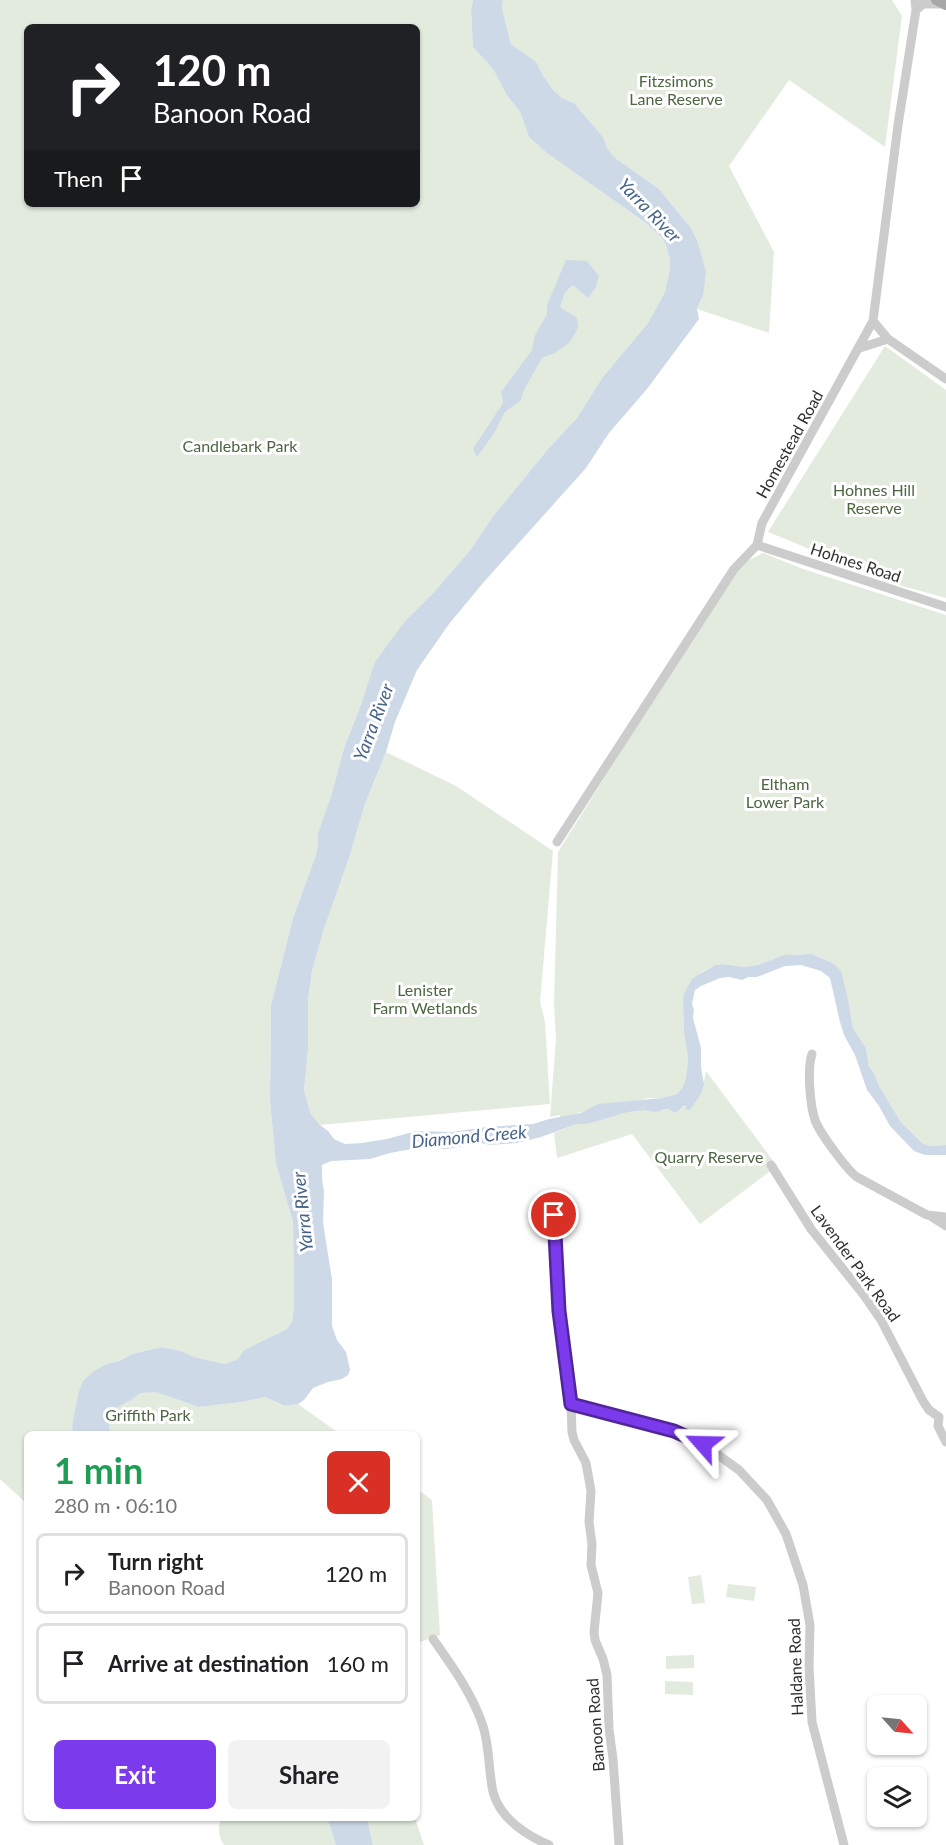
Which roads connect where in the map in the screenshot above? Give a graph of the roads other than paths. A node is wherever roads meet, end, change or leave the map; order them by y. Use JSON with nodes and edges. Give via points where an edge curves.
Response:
{"nodes":[{"id":1,"x":942,"y":3,"type":"edge"},
{"id":2,"x":915,"y":5,"type":"edge"},
{"id":3,"x":873,"y":321,"type":"junction"},
{"id":4,"x":888,"y":339,"type":"junction"},
{"id":5,"x":860,"y":348,"type":"junction"},
{"id":6,"x":946,"y":379,"type":"edge"},
{"id":7,"x":757,"y":544,"type":"junction"},
{"id":8,"x":946,"y":607,"type":"edge"},
{"id":9,"x":557,"y":842,"type":"dead end"},
{"id":10,"x":812,"y":1054,"type":"dead end"},
{"id":11,"x":771,"y":1165,"type":"dead end"},
{"id":12,"x":554,"y":1215,"type":"dead end"},
{"id":13,"x":927,"y":1215,"type":"junction"},
{"id":14,"x":946,"y":1217,"type":"edge"},
{"id":15,"x":946,"y":1226,"type":"edge"},
{"id":16,"x":571,"y":1404,"type":"junction"},
{"id":17,"x":942,"y":1414,"type":"edge"},
{"id":18,"x":946,"y":1442,"type":"edge"},
{"id":19,"x":433,"y":1639,"type":"dead end"},
{"id":20,"x":549,"y":1845,"type":"edge"},
{"id":21,"x":619,"y":1845,"type":"edge"},
{"id":22,"x":844,"y":1845,"type":"edge"}],
"edges":[{"from":1,"to":2,"type":"street","name":"Homestead Road"},
{"from":2,"to":3,"type":"street","name":"Homestead Road"},
{"from":3,"to":4,"type":"street"},
{"from":3,"to":5,"type":"street","name":"Homestead Road"},
{"from":4,"to":5,"type":"street"},
{"from":4,"to":6,"type":"street"},
{"from":5,"to":7,"type":"street","name":"Homestead Road","via":[[762,523]]},
{"from":7,"to":8,"type":"street","name":"Hohnes Road"},
{"from":7,"to":9,"type":"street","name":"Homestead Road","via":[[734,569]]},
{"from":10,"to":13,"type":"street","via":[[808,1066],[815,1121],[848,1170]]},
{"from":11,"to":17,"type":"street","name":"Lavender Park Road","via":[[811,1229],[878,1315],[929,1410]]},
{"from":12,"to":16,"type":"street","name":"Banoon Road","via":[[559,1311]]},
{"from":13,"to":14,"type":"street"},
{"from":13,"to":15,"type":"street"},
{"from":16,"to":21,"type":"street","name":"Banoon Road","via":[[574,1440],[586,1463],[591,1491],[591,1565],[598,1593],[594,1632],[607,1675]]},
{"from":16,"to":22,"type":"street","name":"Haldane Road","via":[[674,1431],[703,1444],[739,1470],[767,1500],[786,1533],[803,1585],[810,1625],[812,1722]]},
{"from":17,"to":18,"type":"street","name":"Lavender Park Road","via":[[938,1426]]},
{"from":19,"to":20,"type":"street","via":[[466,1687],[483,1725],[493,1791],[499,1805],[522,1830]]}]}
